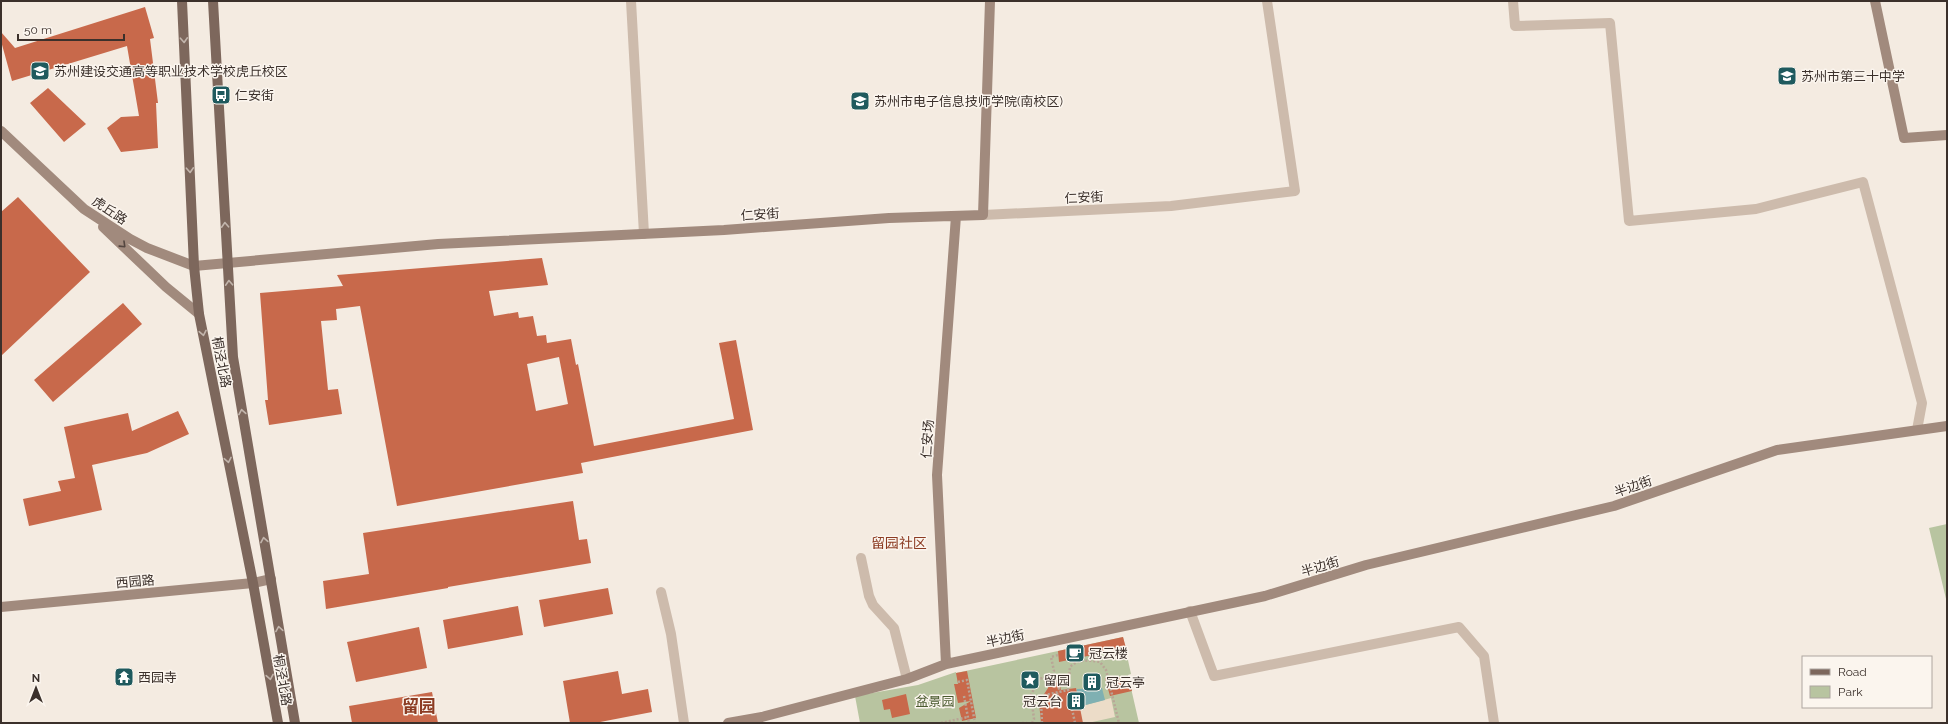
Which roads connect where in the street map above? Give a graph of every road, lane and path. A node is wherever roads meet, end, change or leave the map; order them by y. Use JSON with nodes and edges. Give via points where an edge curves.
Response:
{"nodes":[{"id":1,"x":182,"y":1,"type":"edge"},
{"id":2,"x":213,"y":1,"type":"edge"},
{"id":3,"x":631,"y":1,"type":"edge"},
{"id":4,"x":990,"y":1,"type":"edge"},
{"id":5,"x":1267,"y":1,"type":"edge"},
{"id":6,"x":1513,"y":1,"type":"edge"},
{"id":7,"x":1875,"y":1,"type":"edge"},
{"id":8,"x":1,"y":131,"type":"edge"},
{"id":9,"x":1947,"y":135,"type":"edge"},
{"id":10,"x":84,"y":209,"type":"junction"},
{"id":11,"x":983,"y":215,"type":"junction"},
{"id":12,"x":956,"y":216,"type":"junction"},
{"id":13,"x":644,"y":234,"type":"junction"},
{"id":14,"x":228,"y":264,"type":"junction"},
{"id":15,"x":194,"y":266,"type":"junction"},
{"id":16,"x":199,"y":314,"type":"junction"},
{"id":17,"x":1947,"y":426,"type":"edge"},
{"id":18,"x":1917,"y":430,"type":"junction"},
{"id":19,"x":861,"y":558,"type":"dead end"},
{"id":20,"x":271,"y":579,"type":"junction"},
{"id":21,"x":253,"y":583,"type":"junction"},
{"id":22,"x":661,"y":592,"type":"dead end"},
{"id":23,"x":1,"y":607,"type":"edge"},
{"id":24,"x":1190,"y":612,"type":"junction"},
{"id":25,"x":1058,"y":655,"type":"dead end"},
{"id":26,"x":946,"y":664,"type":"junction"},
{"id":27,"x":1052,"y":675,"type":"junction"},
{"id":28,"x":907,"y":679,"type":"junction"},
{"id":29,"x":958,"y":682,"type":"dead end"},
{"id":30,"x":1068,"y":690,"type":"junction"},
{"id":31,"x":1058,"y":692,"type":"junction"},
{"id":32,"x":964,"y":696,"type":"dead end"},
{"id":33,"x":1058,"y":699,"type":"dead end"},
{"id":34,"x":968,"y":717,"type":"junction"},
{"id":35,"x":762,"y":720,"type":"edge"},
{"id":36,"x":278,"y":723,"type":"edge"},
{"id":37,"x":295,"y":723,"type":"edge"},
{"id":38,"x":684,"y":723,"type":"edge"},
{"id":39,"x":728,"y":723,"type":"edge"},
{"id":40,"x":940,"y":723,"type":"edge"},
{"id":41,"x":969,"y":723,"type":"edge"},
{"id":42,"x":975,"y":723,"type":"edge"},
{"id":43,"x":1022,"y":723,"type":"edge"},
{"id":44,"x":1027,"y":723,"type":"edge"},
{"id":45,"x":1032,"y":723,"type":"edge"},
{"id":46,"x":1042,"y":723,"type":"edge"},
{"id":47,"x":1075,"y":723,"type":"edge"},
{"id":48,"x":1119,"y":723,"type":"edge"},
{"id":49,"x":1494,"y":723,"type":"edge"}],
"edges":[{"from":1,"to":15,"type":"main road","name":"桐泾北路","one_way":true},
{"from":14,"to":2,"type":"main road","name":"桐泾北路","one_way":true},
{"from":3,"to":13,"type":"street"},
{"from":4,"to":11,"type":"street"},
{"from":5,"to":11,"type":"street","name":"仁安街","via":[[1295,191],[1171,206]]},
{"from":6,"to":18,"type":"street","via":[[1515,26],[1610,23],[1629,221],[1756,209],[1863,182],[1922,403]]},
{"from":7,"to":9,"type":"street","via":[[1904,138]]},
{"from":8,"to":10,"type":"street","name":"虎丘路"},
{"from":10,"to":15,"type":"street","name":"虎丘路","via":[[141,245]]},
{"from":10,"to":16,"type":"street","one_way":true,"via":[[166,288]]},
{"from":11,"to":12,"type":"street","name":"仁安街"},
{"from":12,"to":13,"type":"street","name":"仁安街"},
{"from":12,"to":26,"type":"street","name":"仁安场","via":[[938,475]]},
{"from":13,"to":14,"type":"street","name":"仁安街","via":[[438,244]]},
{"from":14,"to":15,"type":"street","name":"虎丘路"},
{"from":20,"to":14,"type":"main road","name":"桐泾北路","one_way":true,"via":[[233,357]]},
{"from":15,"to":16,"type":"main road","name":"桐泾北路"},
{"from":16,"to":21,"type":"main road","name":"桐泾北路","one_way":true},
{"from":17,"to":18,"type":"street","name":"半边街"},
{"from":18,"to":24,"type":"street","name":"半边街","via":[[1777,450],[1614,506],[1366,565],[1265,596]]},
{"from":19,"to":28,"type":"street","via":[[869,596],[894,628]]},
{"from":20,"to":21,"type":"street","name":"西园路"},
{"from":37,"to":20,"type":"main road","name":"桐泾北路","one_way":true},
{"from":21,"to":23,"type":"street","name":"西园路"},
{"from":21,"to":36,"type":"main road","name":"桐泾北路","one_way":true},
{"from":22,"to":38,"type":"street","via":[[671,634]]},
{"from":24,"to":26,"type":"street","name":"半边街"},
{"from":24,"to":49,"type":"street","via":[[1214,676],[1459,626],[1484,656]]},
{"from":25,"to":27,"type":"path","via":[[1051,657],[1054,671]]},
{"from":26,"to":28,"type":"street","name":"半边街"},
{"from":27,"to":31,"type":"path","via":[[1052,681],[1057,682]]},
{"from":27,"to":45,"type":"path","via":[[1039,679],[1033,687]]},
{"from":28,"to":35,"type":"street","name":"半边街"},
{"from":29,"to":42,"type":"path","via":[[967,680]]},
{"from":30,"to":31,"type":"path"},
{"from":30,"to":47,"type":"path"},
{"from":30,"to":48,"type":"path","via":[[1070,667],[1074,663],[1082,659],[1100,662],[1106,670]]},
{"from":31,"to":33,"type":"path"},
{"from":31,"to":46,"type":"path","via":[[1045,695],[1041,702]]},
{"from":32,"to":34,"type":"path"},
{"from":34,"to":40,"type":"path"},
{"from":34,"to":41,"type":"path"},
{"from":35,"to":39,"type":"street","name":"半边街"},
{"from":43,"to":44,"type":"path"}]}
